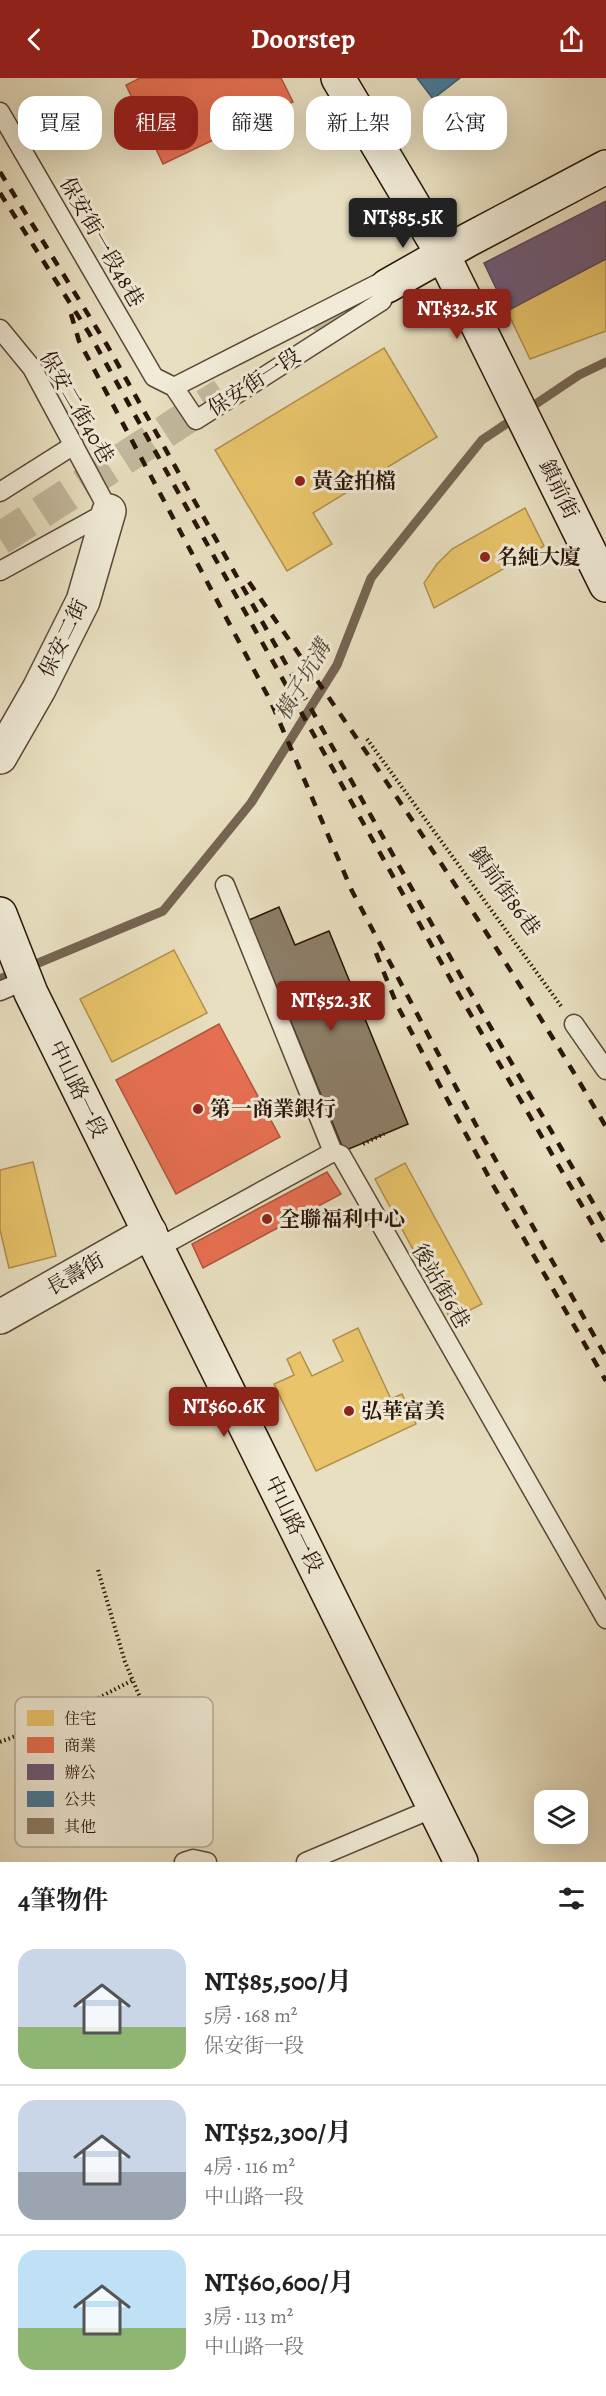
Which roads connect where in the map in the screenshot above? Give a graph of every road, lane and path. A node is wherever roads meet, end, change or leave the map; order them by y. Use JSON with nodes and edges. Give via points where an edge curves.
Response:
{"nodes":[{"id":1,"x":338,"y":78,"type":"edge"},
{"id":2,"x":0,"y":111,"type":"edge"},
{"id":3,"x":606,"y":167,"type":"edge"},
{"id":4,"x":443,"y":255,"type":"junction"},
{"id":5,"x":387,"y":286,"type":"junction"},
{"id":6,"x":0,"y":329,"type":"edge"},
{"id":7,"x":174,"y":387,"type":"junction"},
{"id":8,"x":74,"y":445,"type":"junction"},
{"id":9,"x":0,"y":492,"type":"edge"},
{"id":10,"x":109,"y":511,"type":"junction"},
{"id":11,"x":0,"y":571,"type":"edge"},
{"id":12,"x":606,"y":585,"type":"edge"},
{"id":13,"x":367,"y":739,"type":"dead end"},
{"id":14,"x":0,"y":757,"type":"edge"},
{"id":15,"x":225,"y":885,"type":"dead end"},
{"id":16,"x":0,"y":914,"type":"edge"},
{"id":17,"x":15,"y":976,"type":"edge"},
{"id":18,"x":574,"y":1024,"type":"joint"},
{"id":19,"x":606,"y":1070,"type":"edge"},
{"id":20,"x":333,"y":1152,"type":"junction"},
{"id":21,"x":154,"y":1240,"type":"junction"},
{"id":22,"x":0,"y":1317,"type":"edge"},
{"id":23,"x":98,"y":1570,"type":"dead end"},
{"id":24,"x":606,"y":1619,"type":"edge"},
{"id":25,"x":133,"y":1680,"type":"junction"},
{"id":26,"x":100,"y":1697,"type":"edge"},
{"id":27,"x":140,"y":1697,"type":"edge"},
{"id":28,"x":15,"y":1736,"type":"edge"},
{"id":29,"x":0,"y":1742,"type":"edge"},
{"id":30,"x":434,"y":1808,"type":"junction"},
{"id":31,"x":306,"y":1862,"type":"edge"},
{"id":32,"x":461,"y":1862,"type":"edge"}],
"edges":[{"from":1,"to":4,"type":"main road","name":"鎮前街"},
{"from":2,"to":7,"type":"lane","name":"保安街一段48巷","via":[[154,377]]},
{"from":3,"to":4,"type":"main road","name":"保安街一段"},
{"from":4,"to":5,"type":"main road","name":"保安街一段"},
{"from":4,"to":12,"type":"main road","name":"鎮前街"},
{"from":5,"to":7,"type":"lane","name":"保安街一段","via":[[376,284]]},
{"from":5,"to":7,"type":"lane","name":"保安街一段","via":[[382,301],[196,420]]},
{"from":6,"to":8,"type":"lane","name":"保安二街40巷","via":[[32,368]]},
{"from":8,"to":9,"type":"lane"},
{"from":8,"to":10,"type":"lane","name":"保安二街40巷"},
{"from":10,"to":11,"type":"lane"},
{"from":10,"to":14,"type":"main road","name":"保安二街","via":[[83,601]]},
{"from":13,"to":18,"type":"path","name":"鎮前街86巷"},
{"from":15,"to":20,"type":"lane","name":"後站街6巷"},
{"from":16,"to":17,"type":"main road","name":"中山路一段"},
{"from":17,"to":21,"type":"main road","name":"中山路一段"},
{"from":18,"to":19,"type":"lane"},
{"from":20,"to":21,"type":"lane"},
{"from":20,"to":24,"type":"lane","name":"後站街6巷","via":[[340,1155]]},
{"from":21,"to":22,"type":"main road","name":"長壽街"},
{"from":21,"to":30,"type":"main road","name":"中山路一段"},
{"from":23,"to":25,"type":"path"},
{"from":25,"to":26,"type":"path"},
{"from":25,"to":27,"type":"path"},
{"from":28,"to":29,"type":"path"},
{"from":30,"to":31,"type":"lane"},
{"from":30,"to":32,"type":"main road","name":"中山路一段"}]}
